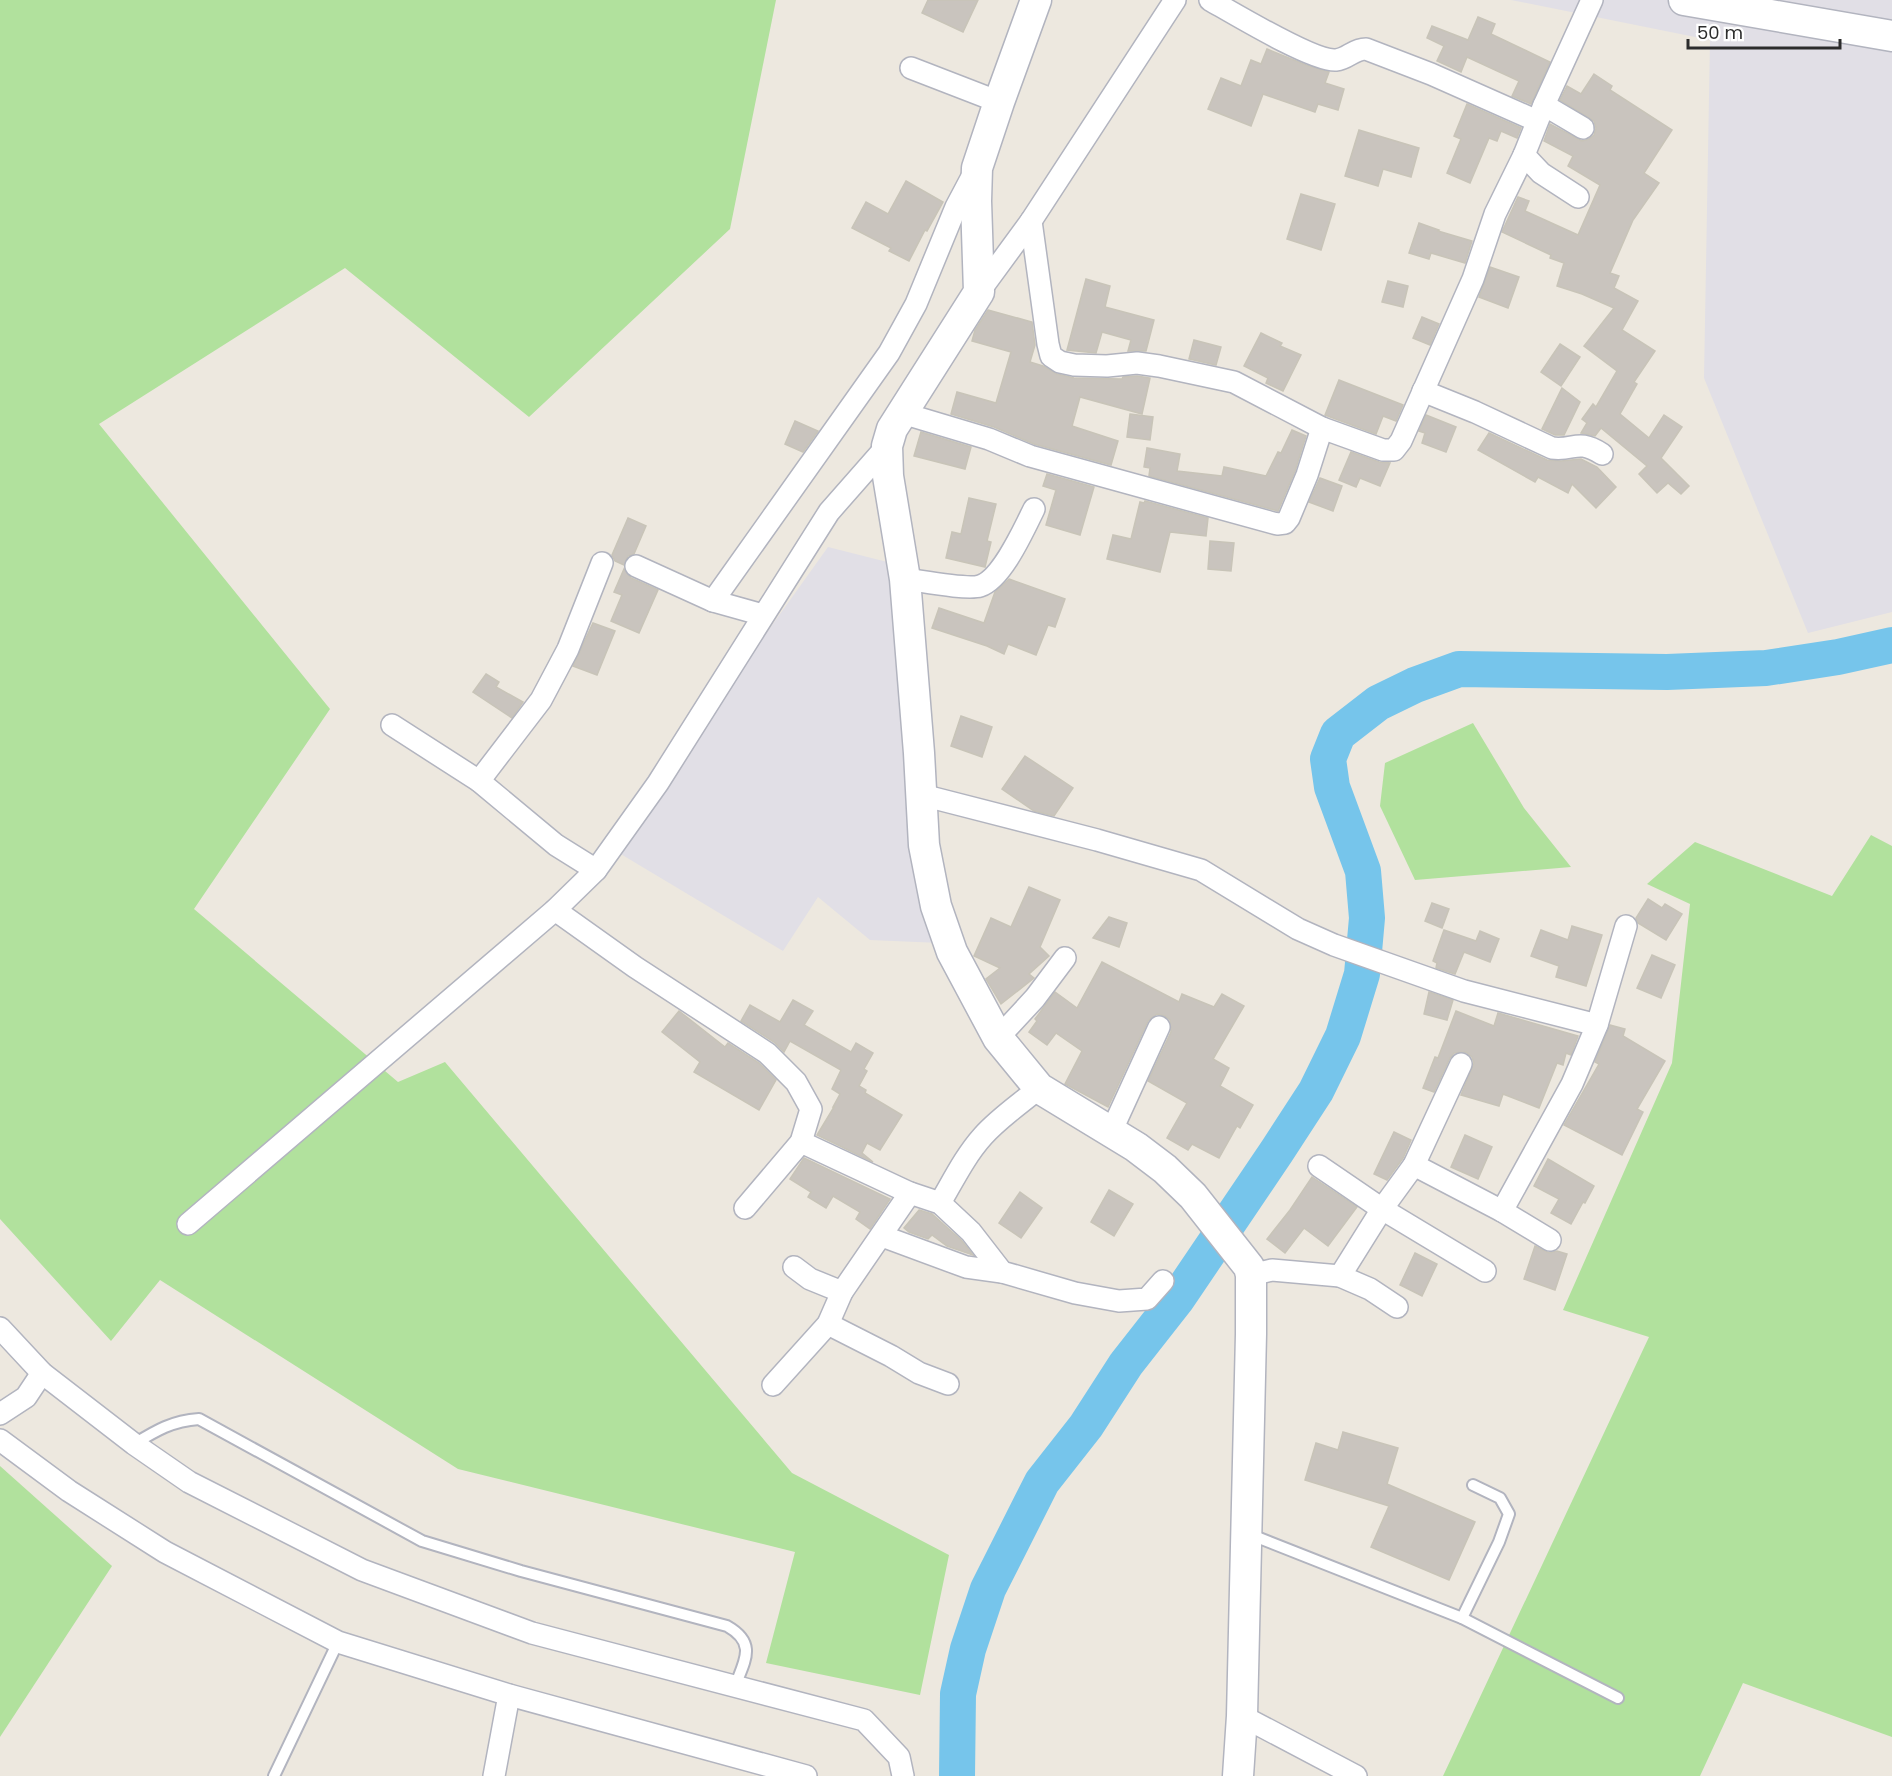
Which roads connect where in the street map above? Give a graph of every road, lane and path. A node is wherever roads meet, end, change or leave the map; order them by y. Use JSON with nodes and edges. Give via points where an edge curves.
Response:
{"nodes":[{"id":1,"x":1036,"y":0,"type":"edge"},
{"id":2,"x":1175,"y":0,"type":"edge"},
{"id":3,"x":1210,"y":0,"type":"edge"},
{"id":4,"x":1592,"y":0,"type":"edge"},
{"id":5,"x":1684,"y":0,"type":"edge"},
{"id":6,"x":1892,"y":36,"type":"edge"},
{"id":7,"x":911,"y":68,"type":"dead end"},
{"id":8,"x":999,"y":102,"type":"junction"},
{"id":9,"x":1541,"y":113,"type":"junction"},
{"id":10,"x":1583,"y":128,"type":"dead end"},
{"id":11,"x":1524,"y":155,"type":"junction"},
{"id":12,"x":977,"y":168,"type":"junction"},
{"id":13,"x":1578,"y":197,"type":"dead end"},
{"id":14,"x":1031,"y":220,"type":"junction"},
{"id":15,"x":979,"y":292,"type":"junction"},
{"id":16,"x":1423,"y":391,"type":"junction"},
{"id":17,"x":903,"y":413,"type":"junction"},
{"id":18,"x":1322,"y":428,"type":"junction"},
{"id":19,"x":887,"y":446,"type":"junction"},
{"id":20,"x":1602,"y":454,"type":"dead end"},
{"id":21,"x":1034,"y":509,"type":"dead end"},
{"id":22,"x":602,"y":563,"type":"dead end"},
{"id":23,"x":636,"y":566,"type":"dead end"},
{"id":24,"x":905,"y":579,"type":"junction"},
{"id":25,"x":722,"y":603,"type":"junction"},
{"id":26,"x":758,"y":613,"type":"junction"},
{"id":27,"x":393,"y":725,"type":"dead end"},
{"id":28,"x":479,"y":781,"type":"junction"},
{"id":29,"x":922,"y":795,"type":"junction"},
{"id":30,"x":589,"y":866,"type":"junction"},
{"id":31,"x":555,"y":910,"type":"junction"},
{"id":32,"x":1626,"y":926,"type":"dead end"},
{"id":33,"x":1065,"y":958,"type":"dead end"},
{"id":34,"x":1597,"y":1025,"type":"junction"},
{"id":35,"x":1159,"y":1028,"type":"dead end"},
{"id":36,"x":998,"y":1038,"type":"junction"},
{"id":37,"x":1461,"y":1064,"type":"dead end"},
{"id":38,"x":1039,"y":1088,"type":"junction"},
{"id":39,"x":1111,"y":1132,"type":"junction"},
{"id":40,"x":801,"y":1142,"type":"junction"},
{"id":41,"x":1414,"y":1165,"type":"junction"},
{"id":42,"x":1319,"y":1166,"type":"dead end"},
{"id":43,"x":910,"y":1193,"type":"junction"},
{"id":44,"x":940,"y":1203,"type":"junction"},
{"id":45,"x":745,"y":1208,"type":"dead end"},
{"id":46,"x":1382,"y":1209,"type":"junction"},
{"id":47,"x":1502,"y":1211,"type":"junction"},
{"id":48,"x":188,"y":1224,"type":"dead end"},
{"id":49,"x":882,"y":1236,"type":"junction"},
{"id":50,"x":1550,"y":1240,"type":"dead end"},
{"id":51,"x":794,"y":1267,"type":"dead end"},
{"id":52,"x":1250,"y":1271,"type":"junction"},
{"id":53,"x":1485,"y":1271,"type":"dead end"},
{"id":54,"x":1002,"y":1272,"type":"junction"},
{"id":55,"x":1340,"y":1276,"type":"junction"},
{"id":56,"x":1163,"y":1281,"type":"dead end"},
{"id":57,"x":842,"y":1292,"type":"junction"},
{"id":58,"x":1397,"y":1307,"type":"dead end"},
{"id":59,"x":828,"y":1324,"type":"junction"},
{"id":60,"x":0,"y":1328,"type":"edge"},
{"id":61,"x":42,"y":1373,"type":"junction"},
{"id":62,"x":948,"y":1384,"type":"dead end"},
{"id":63,"x":773,"y":1385,"type":"dead end"},
{"id":64,"x":0,"y":1413,"type":"edge"},
{"id":65,"x":0,"y":1440,"type":"edge"},
{"id":66,"x":134,"y":1444,"type":"junction"},
{"id":67,"x":1473,"y":1485,"type":"dead end"},
{"id":68,"x":1246,"y":1533,"type":"junction"},
{"id":69,"x":1462,"y":1618,"type":"junction"},
{"id":70,"x":338,"y":1642,"type":"junction"},
{"id":71,"x":735,"y":1686,"type":"junction"},
{"id":72,"x":509,"y":1695,"type":"junction"},
{"id":73,"x":1618,"y":1698,"type":"dead end"},
{"id":74,"x":1242,"y":1716,"type":"junction"},
{"id":75,"x":274,"y":1776,"type":"edge"},
{"id":76,"x":494,"y":1776,"type":"edge"},
{"id":77,"x":806,"y":1776,"type":"edge"},
{"id":78,"x":903,"y":1776,"type":"edge"},
{"id":79,"x":1238,"y":1776,"type":"edge"},
{"id":80,"x":1356,"y":1776,"type":"edge"}],
"edges":[{"from":1,"to":8,"type":"street"},
{"from":2,"to":14,"type":"street"},
{"from":3,"to":9,"type":"street","via":[[1329,60],[1366,49]]},
{"from":4,"to":9,"type":"street"},
{"from":5,"to":6,"type":"street"},
{"from":7,"to":8,"type":"street"},
{"from":8,"to":12,"type":"street"},
{"from":9,"to":10,"type":"street"},
{"from":9,"to":11,"type":"street"},
{"from":11,"to":13,"type":"street","via":[[1541,173]]},
{"from":11,"to":16,"type":"street","via":[[1494,214],[1473,279]]},
{"from":12,"to":15,"type":"street"},
{"from":12,"to":25,"type":"street","via":[[956,207],[916,304],[888,353]]},
{"from":14,"to":15,"type":"street"},
{"from":14,"to":18,"type":"street","via":[[1051,356],[1074,365],[1137,363],[1234,382]]},
{"from":15,"to":17,"type":"street"},
{"from":16,"to":18,"type":"street","via":[[1394,450],[1383,450]]},
{"from":16,"to":20,"type":"street","via":[[1552,448],[1590,446]]},
{"from":17,"to":18,"type":"street","via":[[1030,456],[1277,524],[1289,518]]},
{"from":17,"to":19,"type":"street"},
{"from":19,"to":24,"type":"street","via":[[888,476]]},
{"from":19,"to":26,"type":"street","via":[[829,512]]},
{"from":21,"to":24,"type":"street","via":[[1012,552],[980,586]]},
{"from":22,"to":28,"type":"street","via":[[568,649],[541,700]]},
{"from":23,"to":25,"type":"street"},
{"from":24,"to":29,"type":"street"},
{"from":25,"to":26,"type":"street"},
{"from":26,"to":30,"type":"street","via":[[658,783]]},
{"from":27,"to":28,"type":"street"},
{"from":28,"to":30,"type":"street","via":[[556,845]]},
{"from":29,"to":34,"type":"street","via":[[1201,870],[1298,929],[1334,945],[1464,991]]},
{"from":29,"to":36,"type":"street","via":[[924,845],[936,906],[952,952]]},
{"from":30,"to":31,"type":"street"},
{"from":31,"to":40,"type":"street","via":[[766,1053],[796,1082],[811,1109]]},
{"from":31,"to":48,"type":"street"},
{"from":32,"to":34,"type":"street"},
{"from":33,"to":36,"type":"street"},
{"from":34,"to":47,"type":"street","via":[[1572,1084]]},
{"from":35,"to":39,"type":"street"},
{"from":36,"to":38,"type":"street"},
{"from":37,"to":41,"type":"street"},
{"from":38,"to":39,"type":"street"},
{"from":38,"to":44,"type":"street","via":[[982,1137]]},
{"from":39,"to":52,"type":"street","via":[[1165,1169],[1193,1196]]},
{"from":40,"to":43,"type":"street"},
{"from":40,"to":45,"type":"street"},
{"from":41,"to":46,"type":"street"},
{"from":41,"to":47,"type":"street"},
{"from":42,"to":46,"type":"street"},
{"from":43,"to":44,"type":"street"},
{"from":43,"to":49,"type":"street"},
{"from":44,"to":54,"type":"street","via":[[971,1232]]},
{"from":46,"to":53,"type":"street"},
{"from":46,"to":55,"type":"street"},
{"from":47,"to":50,"type":"street"},
{"from":49,"to":54,"type":"street","via":[[966,1267]]},
{"from":49,"to":57,"type":"street"},
{"from":51,"to":57,"type":"street","via":[[810,1279]]},
{"from":52,"to":55,"type":"street"},
{"from":52,"to":68,"type":"street"},
{"from":54,"to":56,"type":"street","via":[[1119,1301],[1147,1299]]},
{"from":55,"to":58,"type":"street"},
{"from":57,"to":59,"type":"street"},
{"from":59,"to":62,"type":"street","via":[[919,1373]]},
{"from":59,"to":63,"type":"street"},
{"from":60,"to":61,"type":"street"},
{"from":61,"to":64,"type":"street","via":[[26,1397]]},
{"from":61,"to":66,"type":"street"},
{"from":65,"to":70,"type":"street","via":[[69,1491],[165,1552]]},
{"from":66,"to":71,"type":"street","via":[[189,1482],[362,1570],[532,1633]]},
{"from":66,"to":71,"type":"lane","via":[[164,1426],[199,1419],[422,1541],[727,1626],[739,1633],[746,1644],[747,1655]]},
{"from":67,"to":69,"type":"lane","via":[[1500,1498],[1509,1514]]},
{"from":68,"to":69,"type":"lane"},
{"from":68,"to":74,"type":"street"},
{"from":69,"to":73,"type":"lane"},
{"from":70,"to":72,"type":"street"},
{"from":70,"to":75,"type":"lane"},
{"from":71,"to":78,"type":"street","via":[[864,1720],[899,1757]]},
{"from":72,"to":76,"type":"street"},
{"from":72,"to":77,"type":"street"},
{"from":74,"to":79,"type":"street"},
{"from":74,"to":80,"type":"street"}]}
